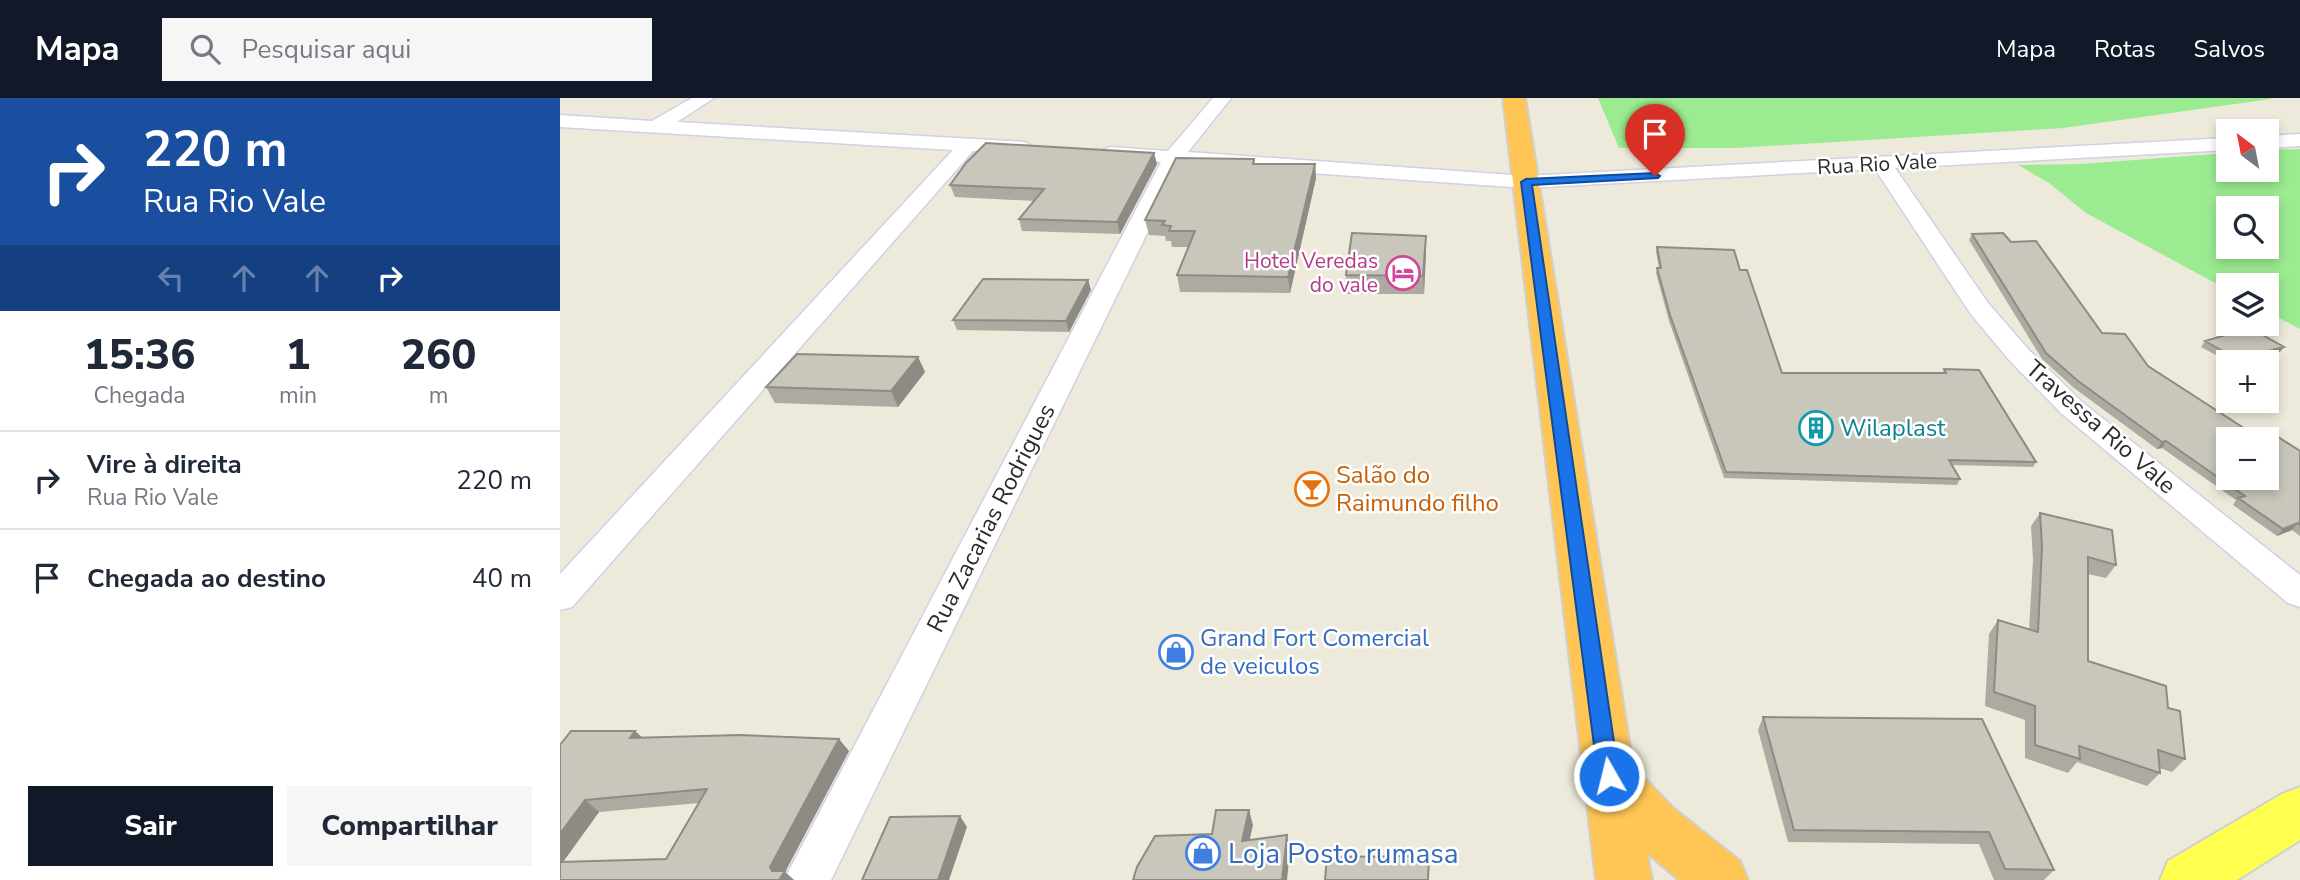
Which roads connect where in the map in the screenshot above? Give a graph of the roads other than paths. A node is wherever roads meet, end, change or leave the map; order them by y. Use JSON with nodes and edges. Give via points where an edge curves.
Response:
{"nodes":[{"id":1,"x":705,"y":98,"type":"edge"},
{"id":2,"x":1222,"y":98,"type":"edge"},
{"id":3,"x":1514,"y":98,"type":"edge"},
{"id":4,"x":560,"y":121,"type":"edge"},
{"id":5,"x":655,"y":127,"type":"junction"},
{"id":6,"x":2300,"y":140,"type":"edge"},
{"id":7,"x":2279,"y":141,"type":"edge"},
{"id":8,"x":968,"y":145,"type":"junction"},
{"id":9,"x":2216,"y":145,"type":"edge"},
{"id":10,"x":1051,"y":150,"type":"edge"},
{"id":11,"x":1092,"y":152,"type":"edge"},
{"id":12,"x":1174,"y":157,"type":"junction"},
{"id":13,"x":1882,"y":164,"type":"junction"},
{"id":14,"x":1526,"y":182,"type":"junction"},
{"id":15,"x":2300,"y":594,"type":"edge"},
{"id":16,"x":560,"y":597,"type":"edge"},
{"id":17,"x":1609,"y":776,"type":"junction"},
{"id":18,"x":2300,"y":811,"type":"edge"},
{"id":19,"x":2201,"y":873,"type":"edge"},
{"id":20,"x":807,"y":880,"type":"edge"},
{"id":21,"x":1624,"y":880,"type":"edge"},
{"id":22,"x":1720,"y":880,"type":"edge"}],
"edges":[{"from":1,"to":5,"type":"street"},
{"from":2,"to":12,"type":"street","name":"Rua Zacarias Rodrigues"},
{"from":3,"to":14,"type":"highway"},
{"from":4,"to":5,"type":"street"},
{"from":5,"to":8,"type":"street"},
{"from":6,"to":7,"type":"street"},
{"from":8,"to":10,"type":"street"},
{"from":8,"to":16,"type":"street"},
{"from":9,"to":13,"type":"street","name":"Rua Rio Vale"},
{"from":11,"to":12,"type":"street","name":"Rua Rio Vale"},
{"from":12,"to":14,"type":"street","name":"Rua Rio Vale"},
{"from":12,"to":20,"type":"street","name":"Rua Zacarias Rodrigues"},
{"from":13,"to":14,"type":"street","name":"Rua Rio Vale"},
{"from":13,"to":15,"type":"street","name":"Travessa Rio Vale","via":[[1979,308],[2019,355],[2072,408]]},
{"from":14,"to":17,"type":"highway"},
{"from":17,"to":21,"type":"highway"},
{"from":17,"to":22,"type":"highway","via":[[1653,824]]},
{"from":18,"to":19,"type":"main road"}]}
